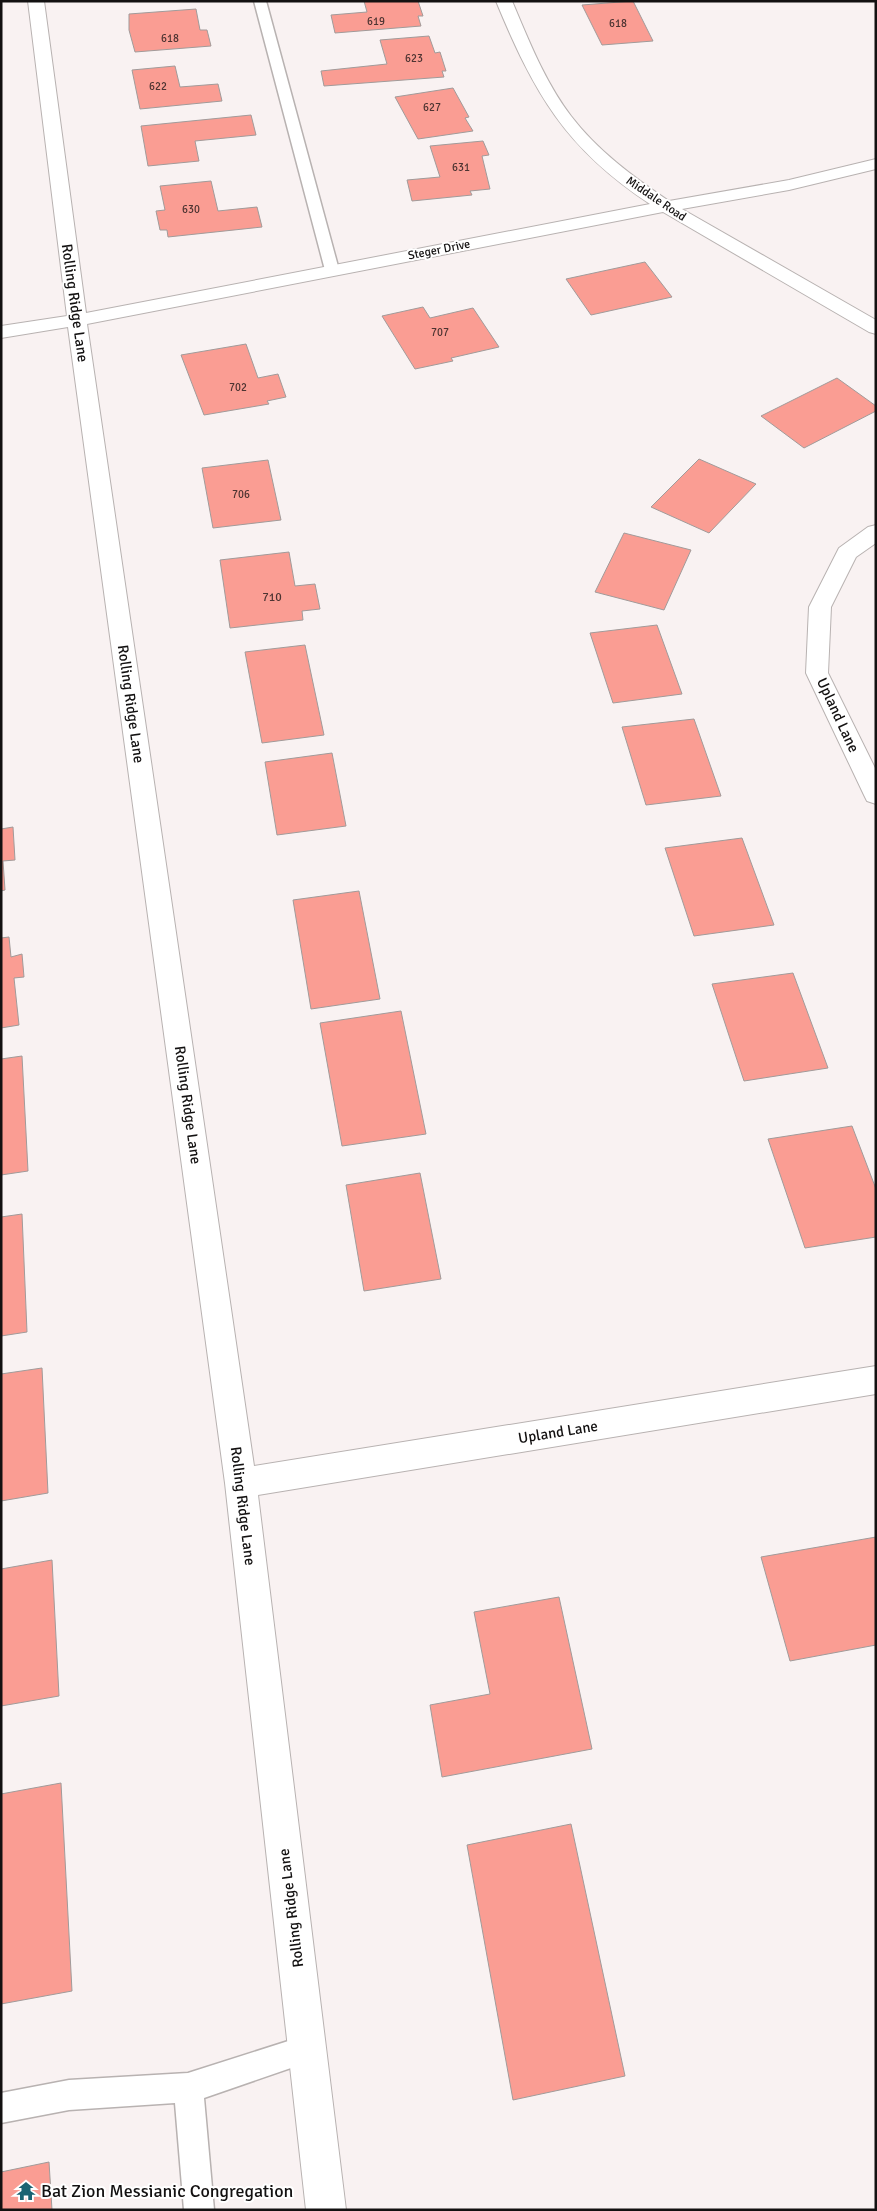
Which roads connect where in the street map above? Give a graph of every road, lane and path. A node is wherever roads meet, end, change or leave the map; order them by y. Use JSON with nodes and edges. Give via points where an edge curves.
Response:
{"nodes":[{"id":1,"x":36,"y":1,"type":"edge"},
{"id":2,"x":260,"y":1,"type":"edge"},
{"id":3,"x":504,"y":1,"type":"edge"},
{"id":4,"x":876,"y":164,"type":"edge"},
{"id":5,"x":663,"y":207,"type":"junction"},
{"id":6,"x":332,"y":270,"type":"junction"},
{"id":7,"x":77,"y":320,"type":"junction"},
{"id":8,"x":876,"y":328,"type":"edge"},
{"id":9,"x":1,"y":332,"type":"edge"},
{"id":10,"x":876,"y":532,"type":"edge"},
{"id":11,"x":876,"y":795,"type":"edge"},
{"id":12,"x":876,"y":1380,"type":"edge"},
{"id":13,"x":241,"y":1484,"type":"junction"},
{"id":14,"x":307,"y":2048,"type":"junction"},
{"id":15,"x":188,"y":2088,"type":"junction"},
{"id":16,"x":1,"y":2108,"type":"edge"},
{"id":17,"x":199,"y":2210,"type":"edge"},
{"id":18,"x":326,"y":2210,"type":"edge"}],
"edges":[{"from":1,"to":7,"type":"street","name":"Rolling Ridge Lane"},
{"from":2,"to":6,"type":"lane"},
{"from":3,"to":5,"type":"street","name":"Middale Road","via":[[549,96],[576,133],[620,175]]},
{"from":4,"to":5,"type":"street","name":"Steger Drive","via":[[789,185]]},
{"from":5,"to":6,"type":"street","name":"Steger Drive"},
{"from":5,"to":8,"type":"street","name":"Middale Road"},
{"from":6,"to":7,"type":"street","name":"Steger Drive"},
{"from":7,"to":9,"type":"street","name":"Steger Drive"},
{"from":7,"to":13,"type":"street","name":"Rolling Ridge Lane"},
{"from":10,"to":11,"type":"street","name":"Upland Lane","via":[[847,554],[820,607],[818,673]]},
{"from":12,"to":13,"type":"street","name":"Upland Lane"},
{"from":13,"to":14,"type":"street","name":"Rolling Ridge Lane"},
{"from":14,"to":15,"type":"lane"},
{"from":14,"to":18,"type":"street","name":"Rolling Ridge Lane"},
{"from":15,"to":16,"type":"lane","via":[[69,2095]]},
{"from":15,"to":17,"type":"lane"}]}
